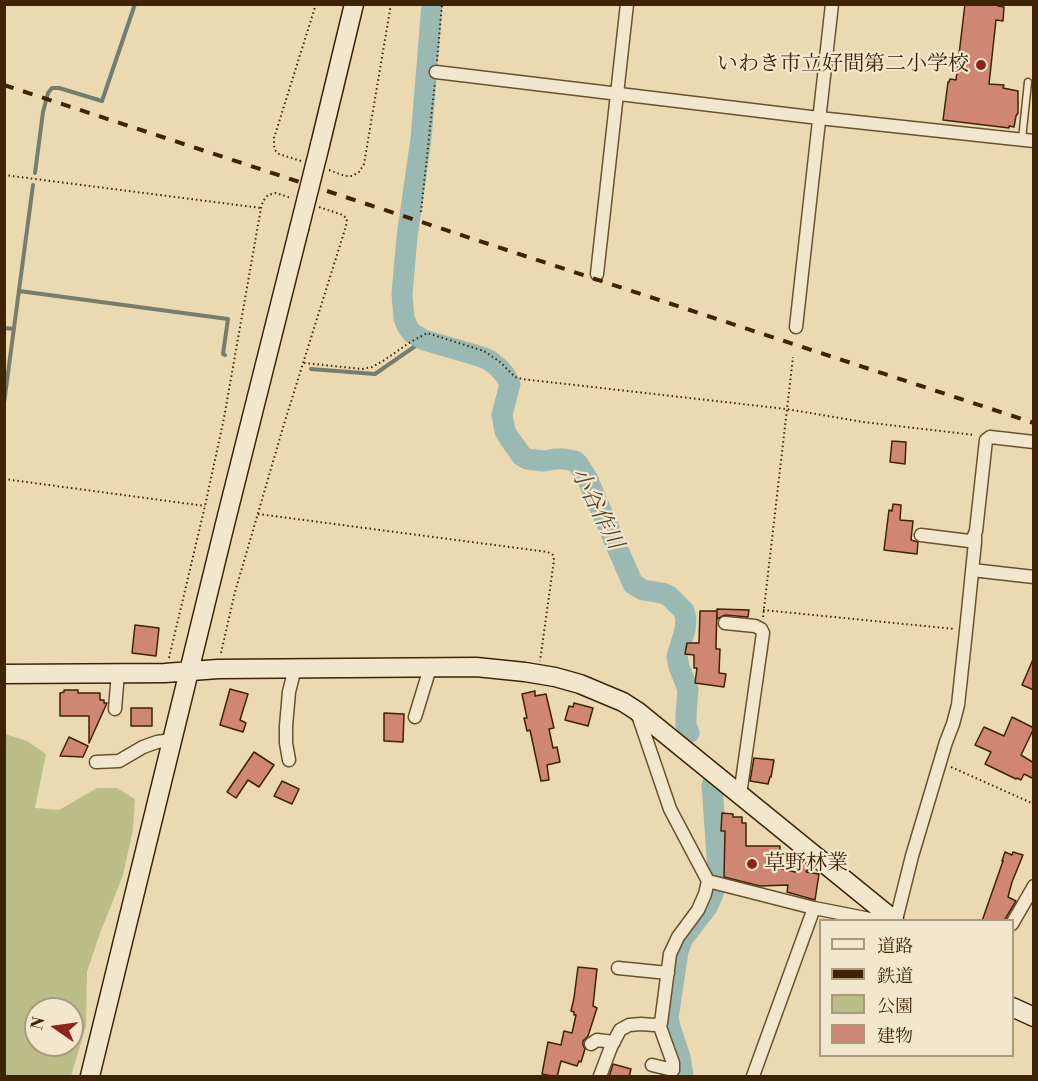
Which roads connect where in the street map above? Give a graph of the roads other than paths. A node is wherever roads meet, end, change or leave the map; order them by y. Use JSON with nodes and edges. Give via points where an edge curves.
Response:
{"nodes":[{"id":1,"x":354,"y":4,"type":"edge"},
{"id":2,"x":627,"y":4,"type":"edge"},
{"id":3,"x":832,"y":4,"type":"edge"},
{"id":4,"x":436,"y":72,"type":"road end"},
{"id":5,"x":1028,"y":82,"type":"dead end"},
{"id":6,"x":617,"y":93,"type":"junction"},
{"id":7,"x":819,"y":118,"type":"junction"},
{"id":8,"x":1028,"y":140,"type":"edge"},
{"id":9,"x":597,"y":274,"type":"dead end"},
{"id":10,"x":796,"y":327,"type":"dead end"},
{"id":11,"x":1034,"y":442,"type":"edge"},
{"id":12,"x":921,"y":535,"type":"dead end"},
{"id":13,"x":975,"y":535,"type":"junction"},
{"id":14,"x":972,"y":570,"type":"junction"},
{"id":15,"x":1034,"y":577,"type":"edge"},
{"id":16,"x":725,"y":623,"type":"dead end"},
{"id":17,"x":295,"y":668,"type":"junction"},
{"id":18,"x":430,"y":668,"type":"junction"},
{"id":19,"x":189,"y":671,"type":"junction"},
{"id":20,"x":118,"y":673,"type":"junction"},
{"id":21,"x":4,"y":674,"type":"edge"},
{"id":22,"x":116,"y":709,"type":"dead end"},
{"id":23,"x":637,"y":711,"type":"junction"},
{"id":24,"x":415,"y":717,"type":"dead end"},
{"id":25,"x":172,"y":740,"type":"junction"},
{"id":26,"x":289,"y":760,"type":"dead end"},
{"id":27,"x":96,"y":762,"type":"dead end"},
{"id":28,"x":740,"y":795,"type":"junction"},
{"id":29,"x":714,"y":882,"type":"junction"},
{"id":30,"x":1034,"y":886,"type":"edge"},
{"id":31,"x":814,"y":908,"type":"junction"},
{"id":32,"x":866,"y":919,"type":"edge"},
{"id":33,"x":893,"y":919,"type":"edge"},
{"id":34,"x":896,"y":919,"type":"edge"},
{"id":35,"x":1014,"y":921,"type":"edge"},
{"id":36,"x":618,"y":968,"type":"dead end"},
{"id":37,"x":668,"y":973,"type":"junction"},
{"id":38,"x":1014,"y":1008,"type":"edge"},
{"id":39,"x":1034,"y":1017,"type":"edge"},
{"id":40,"x":659,"y":1023,"type":"junction"},
{"id":41,"x":614,"y":1042,"type":"junction"},
{"id":42,"x":591,"y":1044,"type":"dead end"},
{"id":43,"x":652,"y":1065,"type":"dead end"},
{"id":44,"x":90,"y":1077,"type":"edge"},
{"id":45,"x":600,"y":1077,"type":"edge"},
{"id":46,"x":753,"y":1077,"type":"edge"}],
"edges":[{"from":1,"to":19,"type":"street","bridge":true},
{"from":2,"to":6,"type":"street"},
{"from":3,"to":7,"type":"street"},
{"from":4,"to":6,"type":"street"},
{"from":5,"to":8,"type":"lane"},
{"from":6,"to":7,"type":"street"},
{"from":6,"to":9,"type":"street"},
{"from":7,"to":8,"type":"street"},
{"from":7,"to":10,"type":"street"},
{"from":11,"to":13,"type":"street","via":[[990,437],[986,440]]},
{"from":12,"to":13,"type":"street","via":[[969,542]]},
{"from":13,"to":14,"type":"street"},
{"from":14,"to":15,"type":"street"},
{"from":14,"to":34,"type":"street","via":[[958,705]]},
{"from":16,"to":28,"type":"street","via":[[754,625],[761,628],[763,635]]},
{"from":17,"to":18,"type":"street"},
{"from":17,"to":19,"type":"street"},
{"from":17,"to":26,"type":"street","via":[[286,726]]},
{"from":18,"to":23,"type":"street","via":[[476,667],[539,675],[580,684]]},
{"from":18,"to":24,"type":"street"},
{"from":19,"to":20,"type":"street"},
{"from":19,"to":25,"type":"street"},
{"from":20,"to":21,"type":"street"},
{"from":20,"to":22,"type":"street"},
{"from":23,"to":28,"type":"street"},
{"from":23,"to":29,"type":"street","via":[[670,809]]},
{"from":25,"to":27,"type":"street","via":[[143,747],[119,761]]},
{"from":25,"to":44,"type":"street"},
{"from":28,"to":33,"type":"street"},
{"from":29,"to":31,"type":"street"},
{"from":29,"to":37,"type":"street","via":[[678,938],[670,954]]},
{"from":30,"to":35,"type":"street"},
{"from":31,"to":32,"type":"street"},
{"from":31,"to":46,"type":"street"},
{"from":36,"to":37,"type":"street"},
{"from":37,"to":40,"type":"street"},
{"from":38,"to":39,"type":"street"},
{"from":40,"to":41,"type":"street","via":[[629,1025],[620,1030]]},
{"from":40,"to":43,"type":"street","via":[[673,1070]]},
{"from":41,"to":42,"type":"street","via":[[597,1040]]},
{"from":41,"to":45,"type":"street"}]}
